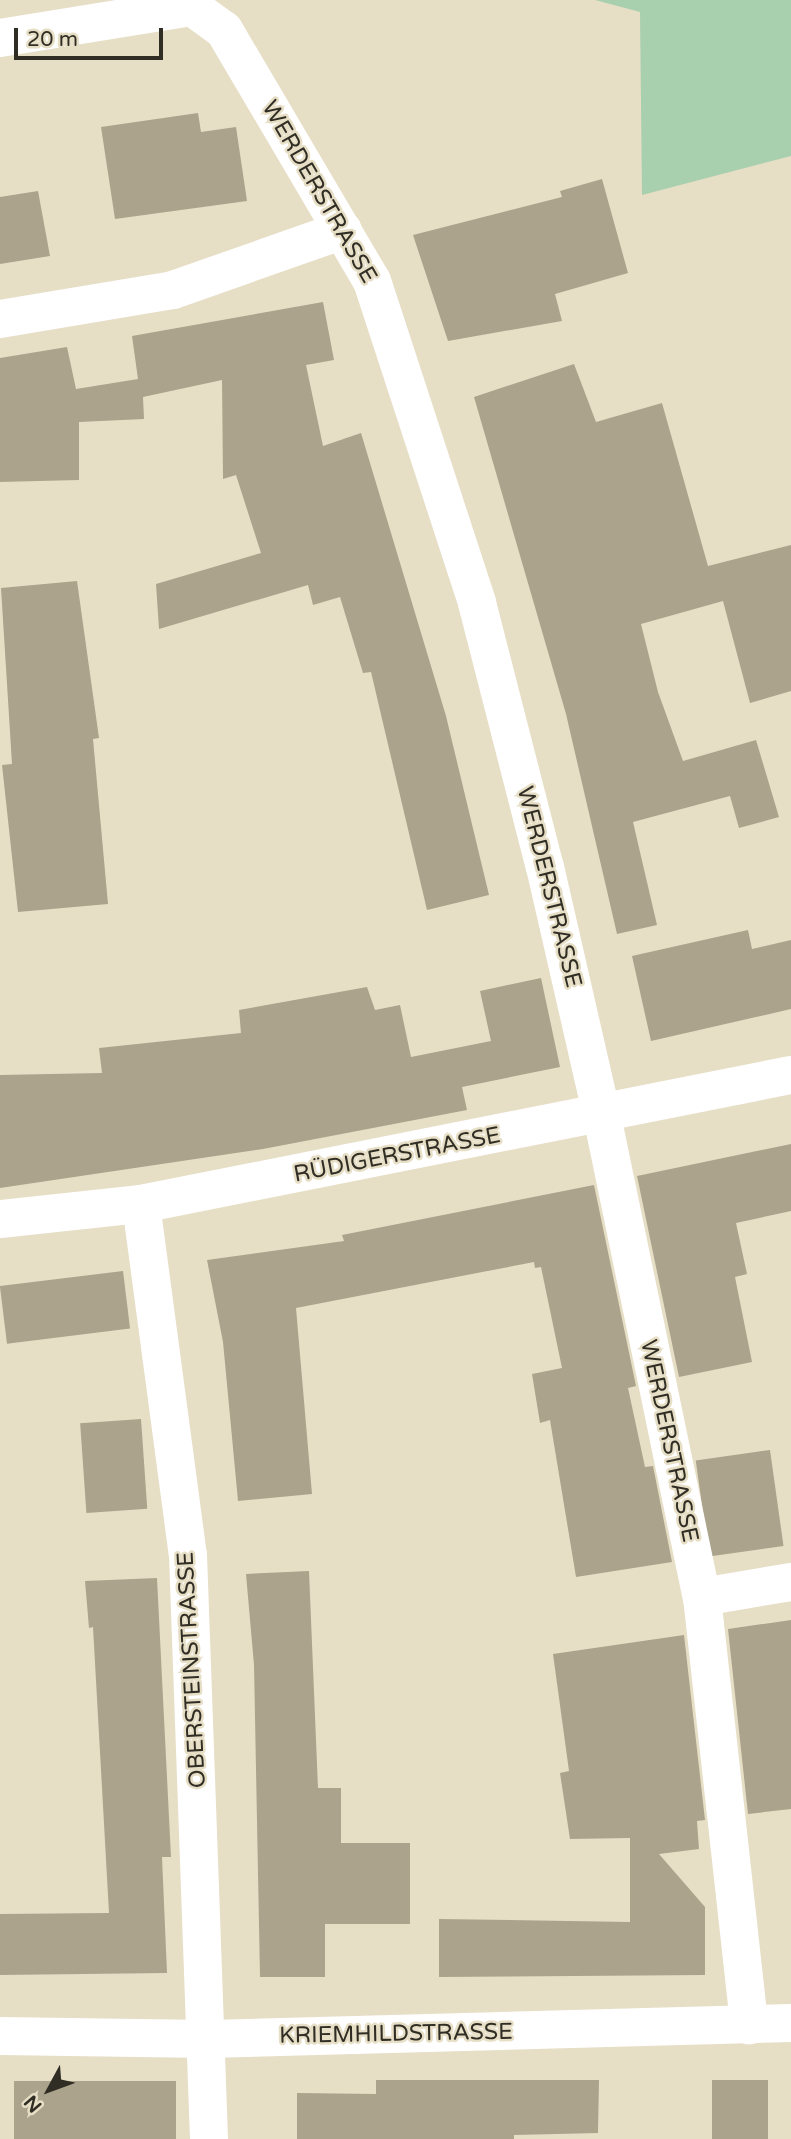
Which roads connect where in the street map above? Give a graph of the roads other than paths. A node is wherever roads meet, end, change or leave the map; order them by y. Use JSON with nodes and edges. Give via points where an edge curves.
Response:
{"nodes":[{"id":1,"x":0,"y":38,"type":"edge"},
{"id":2,"x":344,"y":230,"type":"junction"},
{"id":3,"x":0,"y":319,"type":"edge"},
{"id":4,"x":791,"y":1075,"type":"edge"},
{"id":5,"x":602,"y":1116,"type":"junction"},
{"id":6,"x":141,"y":1204,"type":"junction"},
{"id":7,"x":0,"y":1219,"type":"edge"},
{"id":8,"x":791,"y":1582,"type":"edge"},
{"id":9,"x":702,"y":1597,"type":"junction"},
{"id":10,"x":791,"y":2023,"type":"edge"},
{"id":11,"x":749,"y":2025,"type":"junction"},
{"id":12,"x":0,"y":2036,"type":"edge"},
{"id":13,"x":208,"y":2039,"type":"junction"},
{"id":14,"x":209,"y":2139,"type":"edge"}],
"edges":[{"from":1,"to":2,"type":"street","name":"WERDERSTRASSE","via":[[192,7],[224,30]]},
{"from":2,"to":3,"type":"street","via":[[173,289]]},
{"from":2,"to":5,"type":"street","name":"WERDERSTRASSE","via":[[372,281],[477,604],[545,867]]},
{"from":4,"to":5,"type":"street","name":"RÜDIGERSTRASSE"},
{"from":5,"to":6,"type":"street","name":"RÜDIGERSTRASSE"},
{"from":5,"to":9,"type":"street","name":"WERDERSTRASSE"},
{"from":6,"to":7,"type":"street","name":"RÜDIGERSTRASSE"},
{"from":6,"to":13,"type":"street","name":"OBERSTEINSTRASSE","via":[[188,1555]]},
{"from":8,"to":9,"type":"street"},
{"from":9,"to":11,"type":"street","name":"WERDERSTRASSE"},
{"from":10,"to":11,"type":"street","name":"KRIEMHILDSTRASSE"},
{"from":11,"to":13,"type":"street","name":"KRIEMHILDSTRASSE"},
{"from":12,"to":13,"type":"street","name":"KRIEMHILDSTRASSE"},
{"from":13,"to":14,"type":"street","name":"OBERSTEINSTRASSE"}]}
